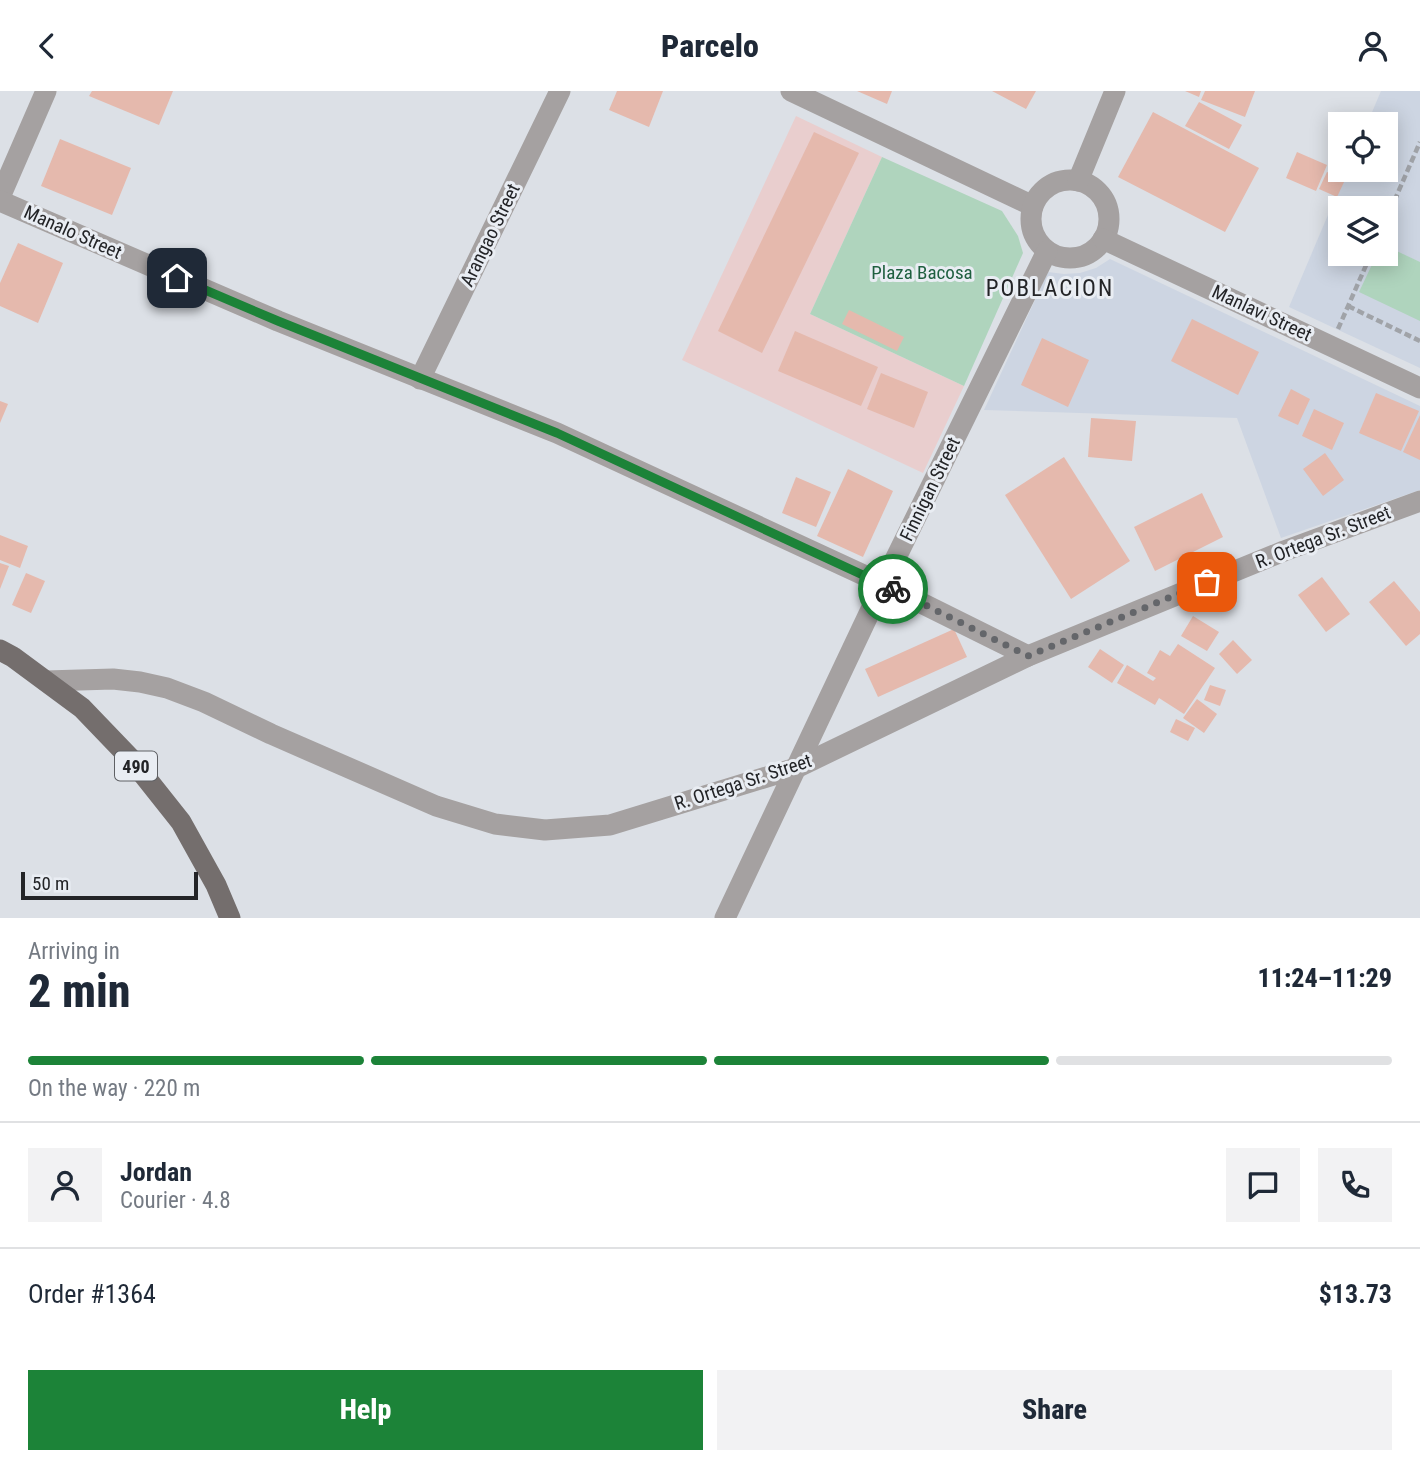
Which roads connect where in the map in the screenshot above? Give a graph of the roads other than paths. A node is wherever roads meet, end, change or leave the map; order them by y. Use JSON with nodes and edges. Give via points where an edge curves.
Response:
{"nodes":[{"id":1,"x":46,"y":91,"type":"edge"},
{"id":2,"x":560,"y":91,"type":"edge"},
{"id":3,"x":791,"y":91,"type":"edge"},
{"id":4,"x":1115,"y":91,"type":"edge"},
{"id":5,"x":1078,"y":181,"type":"junction"},
{"id":6,"x":0,"y":199,"type":"edge"},
{"id":7,"x":1033,"y":206,"type":"junction"},
{"id":8,"x":1103,"y":239,"type":"junction"},
{"id":9,"x":1047,"y":251,"type":"junction"},
{"id":10,"x":420,"y":380,"type":"junction"},
{"id":11,"x":1420,"y":388,"type":"edge"},
{"id":12,"x":1420,"y":501,"type":"edge"},
{"id":13,"x":883,"y":584,"type":"junction"},
{"id":14,"x":0,"y":650,"type":"edge"},
{"id":15,"x":1028,"y":656,"type":"junction"},
{"id":16,"x":46,"y":681,"type":"junction"},
{"id":17,"x":796,"y":768,"type":"junction"},
{"id":18,"x":230,"y":918,"type":"edge"},
{"id":19,"x":725,"y":918,"type":"edge"}],
"edges":[{"from":1,"to":6,"type":"street"},
{"from":2,"to":10,"type":"street","name":"Arangao Street"},
{"from":3,"to":7,"type":"street"},
{"from":4,"to":5,"type":"street"},
{"from":5,"to":7,"type":"street","via":[[1056,182]]},
{"from":5,"to":8,"type":"street","via":[[1090,185],[1106,204],[1108,228]]},
{"from":6,"to":10,"type":"street","name":"Manalo Street"},
{"from":7,"to":9,"type":"street","via":[[1032,231]]},
{"from":8,"to":9,"type":"street","via":[[1084,255],[1071,258]]},
{"from":8,"to":11,"type":"street","name":"Manlavi Street"},
{"from":9,"to":13,"type":"street","name":"Finnigan Street"},
{"from":10,"to":13,"type":"street","name":"Manalo Street","via":[[557,433]]},
{"from":12,"to":15,"type":"street","name":"R. Ortega Sr. Street","via":[[1284,551]]},
{"from":13,"to":15,"type":"street","name":"Manalo Street"},
{"from":13,"to":17,"type":"street","name":"Finnigan Street"},
{"from":14,"to":16,"type":"main road","number":"490"},
{"from":15,"to":17,"type":"street","name":"R. Ortega Sr. Street"},
{"from":16,"to":17,"type":"street","name":"R. Ortega Sr. Street","via":[[113,679],[167,688],[436,806],[495,824],[532,829],[610,825]]},
{"from":16,"to":18,"type":"main road","number":"490","via":[[82,708],[131,759],[181,822]]},
{"from":17,"to":19,"type":"street","name":"Finnigan Street"}]}
